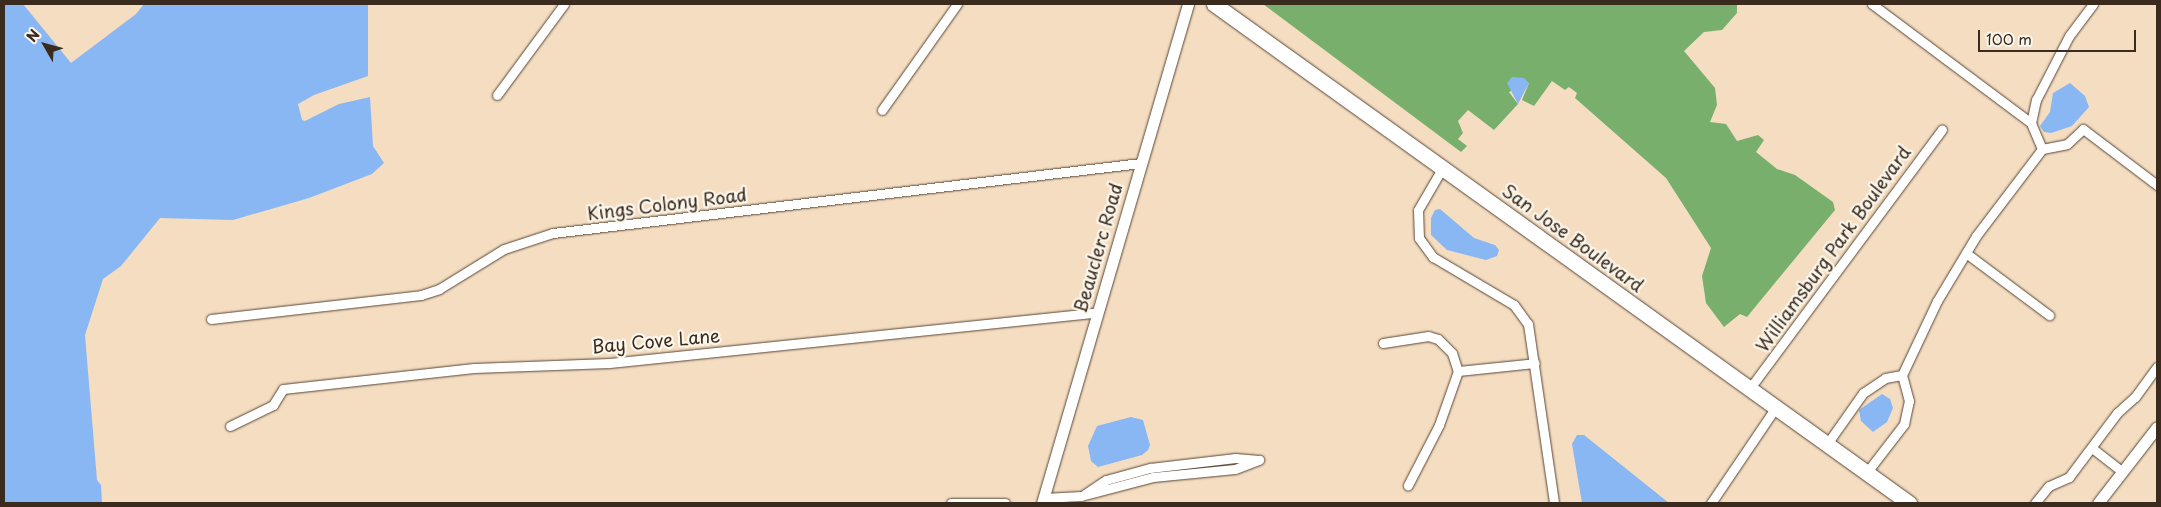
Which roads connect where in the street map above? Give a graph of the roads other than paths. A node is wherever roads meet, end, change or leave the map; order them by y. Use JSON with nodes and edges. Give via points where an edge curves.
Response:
{"nodes":[{"id":1,"x":564,"y":4,"type":"edge"},
{"id":2,"x":957,"y":4,"type":"edge"},
{"id":3,"x":1188,"y":4,"type":"edge"},
{"id":4,"x":1214,"y":4,"type":"edge"},
{"id":5,"x":1872,"y":4,"type":"edge"},
{"id":6,"x":2093,"y":4,"type":"edge"},
{"id":7,"x":497,"y":95,"type":"dead end"},
{"id":8,"x":882,"y":110,"type":"dead end"},
{"id":9,"x":2031,"y":123,"type":"junction"},
{"id":10,"x":1942,"y":129,"type":"dead end"},
{"id":11,"x":2042,"y":149,"type":"junction"},
{"id":12,"x":1141,"y":163,"type":"junction"},
{"id":13,"x":1443,"y":167,"type":"junction"},
{"id":14,"x":2157,"y":185,"type":"edge"},
{"id":15,"x":1966,"y":253,"type":"junction"},
{"id":16,"x":1097,"y":313,"type":"junction"},
{"id":17,"x":2049,"y":315,"type":"dead end"},
{"id":18,"x":211,"y":319,"type":"dead end"},
{"id":19,"x":1383,"y":343,"type":"dead end"},
{"id":20,"x":1535,"y":363,"type":"junction"},
{"id":21,"x":2157,"y":368,"type":"edge"},
{"id":22,"x":1458,"y":371,"type":"junction"},
{"id":23,"x":1902,"y":375,"type":"junction"},
{"id":24,"x":1750,"y":388,"type":"junction"},
{"id":25,"x":1776,"y":407,"type":"junction"},
{"id":26,"x":230,"y":426,"type":"dead end"},
{"id":27,"x":2157,"y":427,"type":"edge"},
{"id":28,"x":1827,"y":444,"type":"junction"},
{"id":29,"x":2092,"y":448,"type":"junction"},
{"id":30,"x":1174,"y":464,"type":"junction"},
{"id":31,"x":1867,"y":472,"type":"junction"},
{"id":32,"x":2123,"y":472,"type":"junction"},
{"id":33,"x":1174,"y":476,"type":"junction"},
{"id":34,"x":1408,"y":485,"type":"dead end"},
{"id":35,"x":1081,"y":496,"type":"junction"},
{"id":36,"x":1043,"y":501,"type":"edge"},
{"id":37,"x":951,"y":503,"type":"edge"},
{"id":38,"x":1005,"y":503,"type":"edge"},
{"id":39,"x":1554,"y":503,"type":"edge"},
{"id":40,"x":1711,"y":503,"type":"edge"},
{"id":41,"x":1909,"y":503,"type":"edge"},
{"id":42,"x":2036,"y":503,"type":"edge"},
{"id":43,"x":2098,"y":503,"type":"edge"}],
"edges":[{"from":1,"to":7,"type":"street"},
{"from":2,"to":8,"type":"street"},
{"from":3,"to":12,"type":"street","name":"Beauclerc Road"},
{"from":4,"to":13,"type":"main road","name":"San Jose Boulevard"},
{"from":5,"to":9,"type":"street"},
{"from":6,"to":9,"type":"street","via":[[2055,61],[2036,100]]},
{"from":9,"to":11,"type":"street"},
{"from":10,"to":24,"type":"street","name":"Williamsburg Park Boulevard"},
{"from":11,"to":14,"type":"street","via":[[2068,144],[2083,129]]},
{"from":11,"to":15,"type":"street"},
{"from":12,"to":16,"type":"street","name":"Beauclerc Road"},
{"from":12,"to":18,"type":"street","name":"Kings Colony Road","via":[[553,234],[504,248],[439,289],[421,295]]},
{"from":13,"to":20,"type":"street","via":[[1418,210],[1419,238],[1426,250],[1442,263],[1514,305],[1528,324]]},
{"from":13,"to":24,"type":"main road","name":"San Jose Boulevard"},
{"from":15,"to":17,"type":"street"},
{"from":15,"to":23,"type":"street","via":[[1937,301]]},
{"from":16,"to":26,"type":"street","name":"Bay Cove Lane","via":[[609,363],[474,368],[283,389],[272,405]]},
{"from":16,"to":36,"type":"street","name":"Beauclerc Road"},
{"from":19,"to":22,"type":"street","via":[[1428,336],[1438,339],[1452,354]]},
{"from":20,"to":22,"type":"street"},
{"from":20,"to":39,"type":"street"},
{"from":21,"to":29,"type":"street","via":[[2135,397],[2117,413]]},
{"from":22,"to":34,"type":"street","via":[[1439,425]]},
{"from":23,"to":28,"type":"street","via":[[1885,378],[1862,393]]},
{"from":23,"to":31,"type":"street","via":[[1909,402],[1904,424]]},
{"from":24,"to":25,"type":"main road","name":"San Jose Boulevard"},
{"from":25,"to":28,"type":"main road","name":"San Jose Boulevard"},
{"from":25,"to":40,"type":"street"},
{"from":27,"to":32,"type":"street"},
{"from":28,"to":31,"type":"main road","name":"San Jose Boulevard"},
{"from":29,"to":32,"type":"street"},
{"from":29,"to":42,"type":"street","via":[[2069,477],[2049,486]]},
{"from":30,"to":33,"type":"street"},
{"from":30,"to":33,"type":"street","via":[[1235,458],[1260,460],[1235,469]]},
{"from":30,"to":35,"type":"street","via":[[1106,480]]},
{"from":31,"to":41,"type":"main road","name":"San Jose Boulevard"},
{"from":32,"to":43,"type":"street"},
{"from":33,"to":35,"type":"street","via":[[1153,477]]},
{"from":35,"to":36,"type":"street"},
{"from":37,"to":38,"type":"street"}]}
